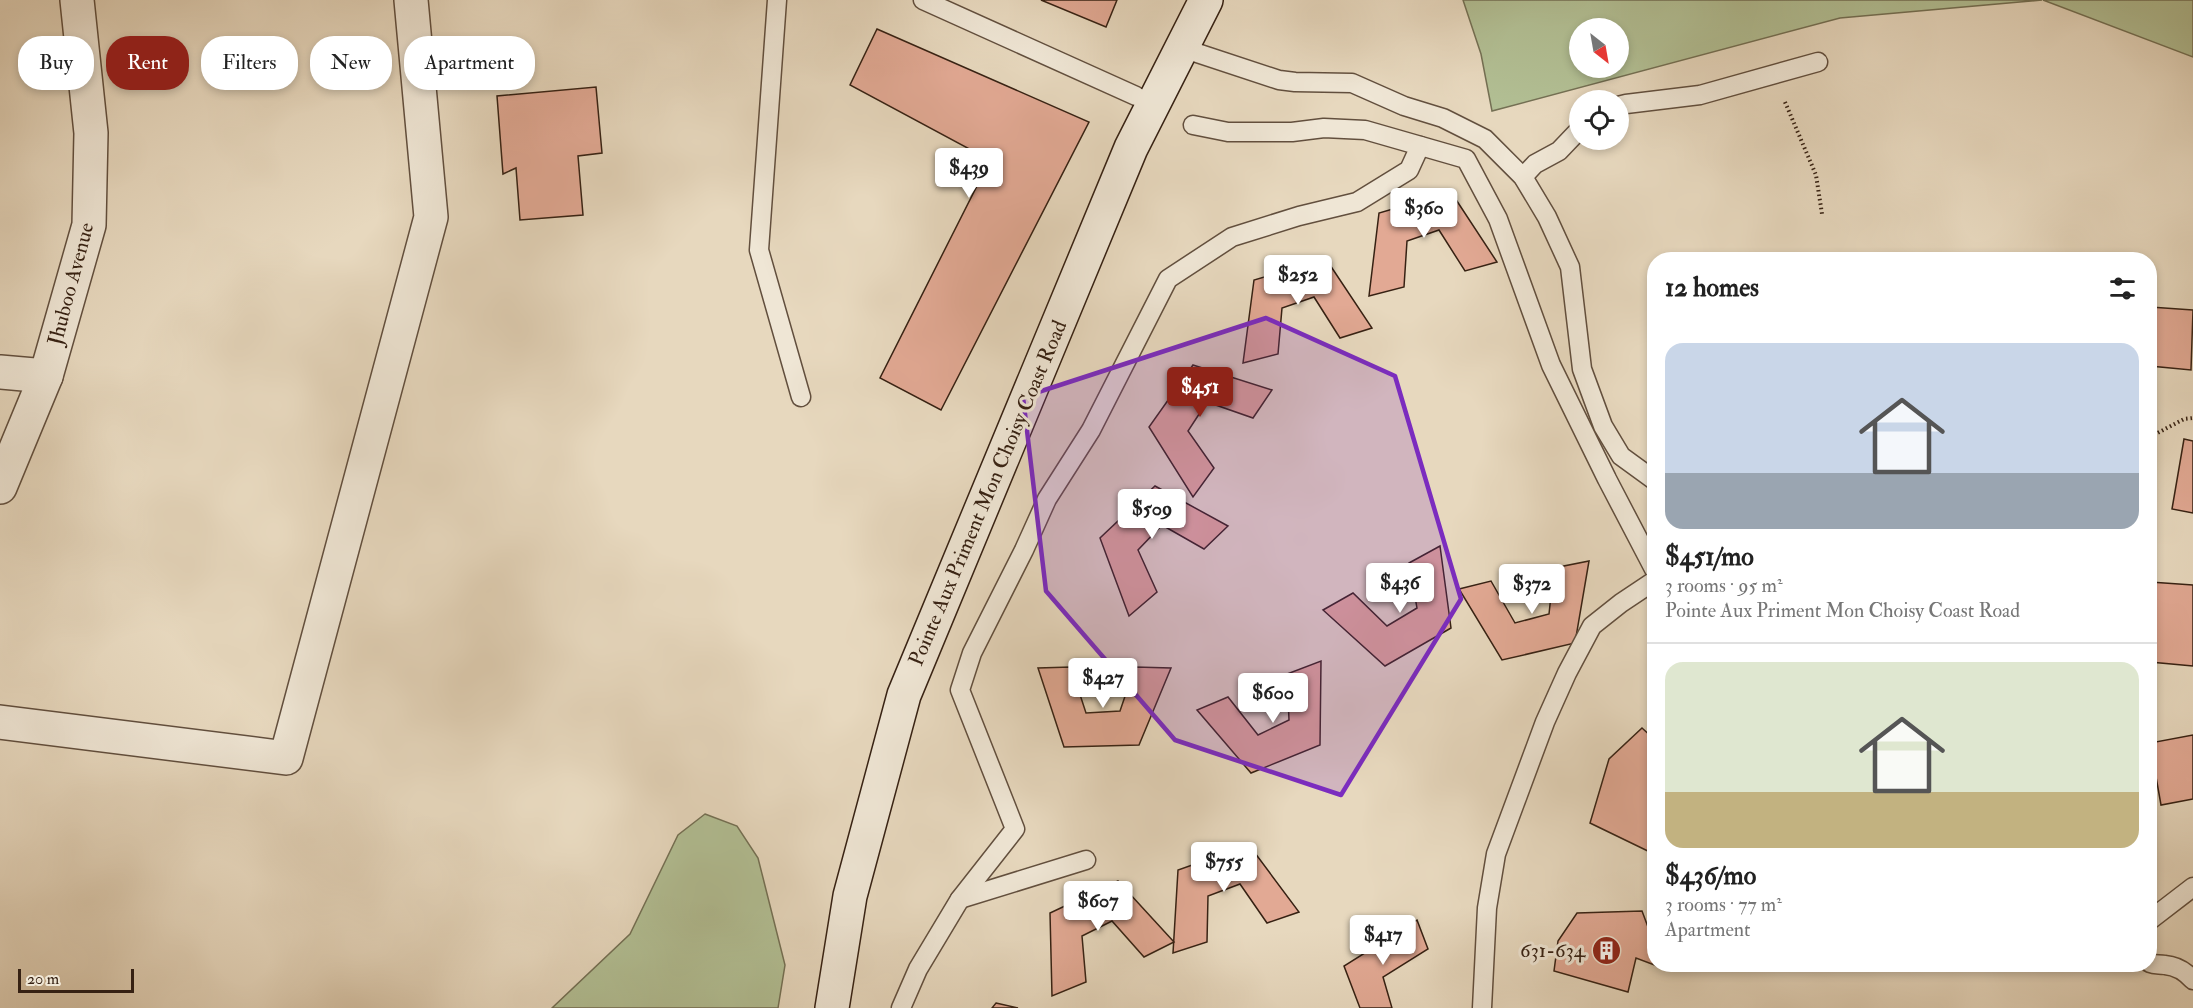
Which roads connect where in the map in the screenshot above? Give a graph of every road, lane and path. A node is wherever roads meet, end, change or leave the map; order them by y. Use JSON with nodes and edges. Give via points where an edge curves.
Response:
{"nodes":[{"id":1,"x":76,"y":0,"type":"edge"},
{"id":2,"x":411,"y":0,"type":"edge"},
{"id":3,"x":777,"y":0,"type":"edge"},
{"id":4,"x":923,"y":0,"type":"edge"},
{"id":5,"x":1206,"y":0,"type":"edge"},
{"id":6,"x":1182,"y":48,"type":"junction"},
{"id":7,"x":1818,"y":62,"type":"dead end"},
{"id":8,"x":1770,"y":75,"type":"junction"},
{"id":9,"x":1136,"y":96,"type":"dead end"},
{"id":10,"x":1629,"y":104,"type":"edge"},
{"id":11,"x":1193,"y":125,"type":"dead end"},
{"id":12,"x":1569,"y":141,"type":"edge"},
{"id":13,"x":1420,"y":146,"type":"junction"},
{"id":14,"x":1523,"y":177,"type":"junction"},
{"id":15,"x":1822,"y":214,"type":"dead end"},
{"id":16,"x":0,"y":372,"type":"edge"},
{"id":17,"x":46,"y":376,"type":"junction"},
{"id":18,"x":801,"y":397,"type":"dead end"},
{"id":19,"x":2193,"y":418,"type":"edge"},
{"id":20,"x":2157,"y":433,"type":"edge"},
{"id":21,"x":1647,"y":475,"type":"edge"},
{"id":22,"x":0,"y":487,"type":"edge"},
{"id":23,"x":1647,"y":556,"type":"edge"},
{"id":24,"x":1647,"y":586,"type":"edge"},
{"id":25,"x":0,"y":723,"type":"edge"},
{"id":26,"x":1086,"y":860,"type":"dead end"},
{"id":27,"x":2193,"y":887,"type":"edge"},
{"id":28,"x":960,"y":899,"type":"junction"},
{"id":29,"x":2157,"y":915,"type":"edge"},
{"id":30,"x":2157,"y":965,"type":"edge"},
{"id":31,"x":2193,"y":980,"type":"edge"},
{"id":32,"x":832,"y":1008,"type":"edge"},
{"id":33,"x":901,"y":1008,"type":"edge"},
{"id":34,"x":1482,"y":1008,"type":"edge"}],
"edges":[{"from":1,"to":17,"type":"street","name":"Jhuboo Avenue","via":[[92,133],[89,225]]},
{"from":2,"to":25,"type":"street","via":[[431,217],[286,758]]},
{"from":3,"to":18,"type":"lane","via":[[759,250]]},
{"from":4,"to":9,"type":"lane"},
{"from":5,"to":6,"type":"street","name":"Pointe Aux Priment Mon Choisy Coast Road"},
{"from":6,"to":14,"type":"lane","via":[[1279,80],[1352,83],[1443,118],[1485,139]]},
{"from":6,"to":32,"type":"street","name":"Pointe Aux Priment Mon Choisy Coast Road","via":[[1131,148],[904,695],[850,896]]},
{"from":7,"to":8,"type":"lane"},
{"from":8,"to":10,"type":"lane","via":[[1700,95]]},
{"from":8,"to":15,"type":"path","via":[[1791,113],[1816,175]]},
{"from":11,"to":13,"type":"lane","via":[[1228,132],[1365,130]]},
{"from":12,"to":14,"type":"lane"},
{"from":13,"to":23,"type":"lane","via":[[1466,159],[1498,219],[1551,365]]},
{"from":13,"to":28,"type":"lane","via":[[1409,170],[1357,202],[1232,237],[1168,279],[1091,430],[1047,499],[972,653],[960,690],[1015,829]]},
{"from":14,"to":21,"type":"lane","via":[[1570,267],[1582,369],[1603,426],[1621,456]]},
{"from":16,"to":17,"type":"street"},
{"from":17,"to":22,"type":"street","name":"Jhuboo Avenue"},
{"from":19,"to":20,"type":"path"},
{"from":24,"to":34,"type":"lane","via":[[1592,626],[1545,722],[1496,854],[1487,908]]},
{"from":26,"to":28,"type":"lane"},
{"from":27,"to":29,"type":"lane"},
{"from":28,"to":33,"type":"lane","via":[[918,969]]},
{"from":30,"to":31,"type":"lane","via":[[2184,970]]}]}
